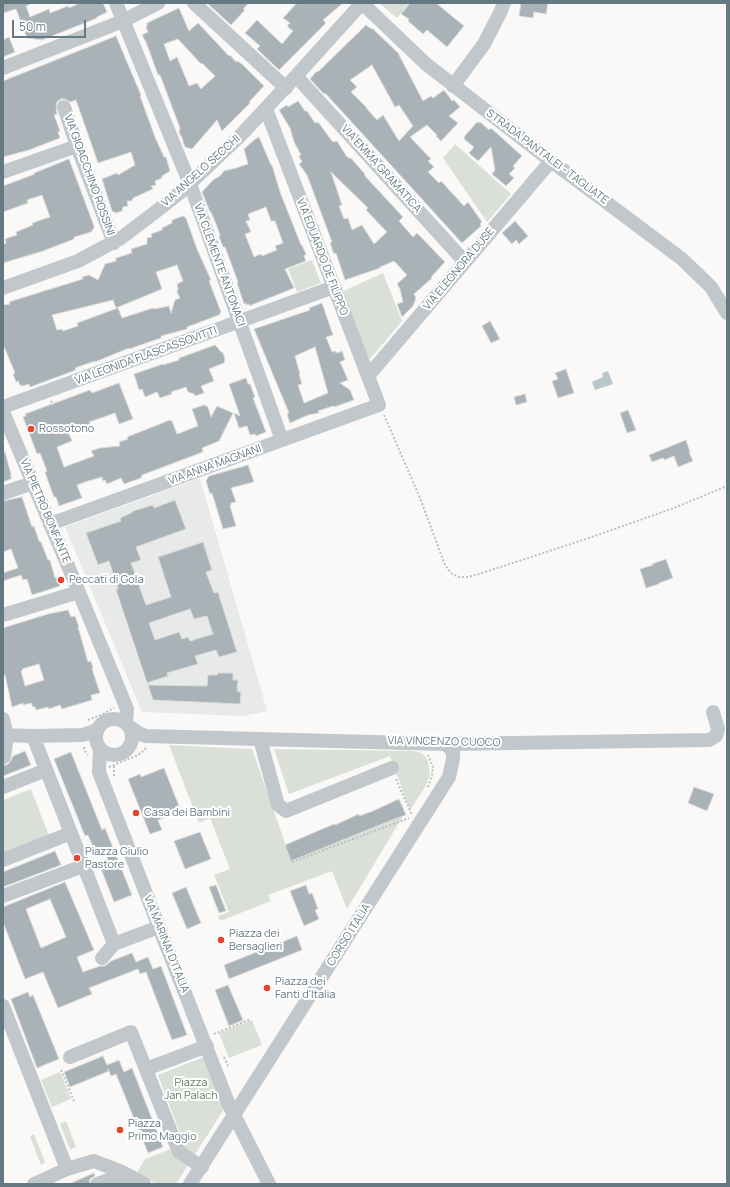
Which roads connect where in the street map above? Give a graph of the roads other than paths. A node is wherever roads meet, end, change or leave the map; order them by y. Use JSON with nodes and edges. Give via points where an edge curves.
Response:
{"nodes":[{"id":1,"x":116,"y":3,"type":"edge"},
{"id":2,"x":158,"y":3,"type":"edge"},
{"id":3,"x":194,"y":3,"type":"edge"},
{"id":4,"x":362,"y":3,"type":"edge"},
{"id":5,"x":504,"y":3,"type":"edge"},
{"id":6,"x":123,"y":21,"type":"junction"},
{"id":7,"x":3,"y":68,"type":"edge"},
{"id":8,"x":296,"y":76,"type":"junction"},
{"id":9,"x":453,"y":86,"type":"junction"},
{"id":10,"x":286,"y":88,"type":"junction"},
{"id":11,"x":64,"y":107,"type":"dead end"},
{"id":12,"x":266,"y":108,"type":"junction"},
{"id":13,"x":77,"y":146,"type":"junction"},
{"id":14,"x":551,"y":161,"type":"junction"},
{"id":15,"x":3,"y":172,"type":"edge"},
{"id":16,"x":190,"y":184,"type":"junction"},
{"id":17,"x":114,"y":242,"type":"junction"},
{"id":18,"x":465,"y":262,"type":"junction"},
{"id":19,"x":334,"y":287,"type":"junction"},
{"id":20,"x":3,"y":288,"type":"edge"},
{"id":21,"x":727,"y":313,"type":"edge"},
{"id":22,"x":239,"y":322,"type":"junction"},
{"id":23,"x":368,"y":376,"type":"junction"},
{"id":24,"x":379,"y":405,"type":"joint"},
{"id":25,"x":4,"y":415,"type":"edge"},
{"id":26,"x":282,"y":440,"type":"junction"},
{"id":27,"x":32,"y":483,"type":"junction"},
{"id":28,"x":3,"y":493,"type":"edge"},
{"id":29,"x":50,"y":524,"type":"junction"},
{"id":30,"x":79,"y":592,"type":"junction"},
{"id":31,"x":3,"y":615,"type":"edge"},
{"id":32,"x":713,"y":712,"type":"dead end"},
{"id":33,"x":3,"y":719,"type":"edge"},
{"id":34,"x":128,"y":725,"type":"junction"},
{"id":35,"x":5,"y":735,"type":"edge"},
{"id":36,"x":33,"y":736,"type":"junction"},
{"id":37,"x":93,"y":736,"type":"junction"},
{"id":38,"x":260,"y":739,"type":"junction"},
{"id":39,"x":146,"y":741,"type":"junction"},
{"id":40,"x":131,"y":744,"type":"junction"},
{"id":41,"x":446,"y":744,"type":"junction"},
{"id":42,"x":4,"y":757,"type":"edge"},
{"id":43,"x":115,"y":760,"type":"junction"},
{"id":44,"x":392,"y":768,"type":"dead end"},
{"id":45,"x":46,"y":770,"type":"junction"},
{"id":46,"x":99,"y":772,"type":"junction"},
{"id":47,"x":3,"y":787,"type":"edge"},
{"id":48,"x":71,"y":833,"type":"junction"},
{"id":49,"x":3,"y":860,"type":"edge"},
{"id":50,"x":83,"y":866,"type":"junction"},
{"id":51,"x":3,"y":896,"type":"edge"},
{"id":52,"x":159,"y":927,"type":"junction"},
{"id":53,"x":114,"y":944,"type":"junction"},
{"id":54,"x":102,"y":958,"type":"dead end"},
{"id":55,"x":3,"y":1006,"type":"edge"},
{"id":56,"x":207,"y":1046,"type":"junction"},
{"id":57,"x":70,"y":1057,"type":"dead end"},
{"id":58,"x":146,"y":1069,"type":"junction"},
{"id":59,"x":235,"y":1116,"type":"junction"},
{"id":60,"x":202,"y":1167,"type":"junction"},
{"id":61,"x":67,"y":1169,"type":"junction"},
{"id":62,"x":34,"y":1184,"type":"edge"},
{"id":63,"x":97,"y":1184,"type":"edge"},
{"id":64,"x":122,"y":1184,"type":"edge"},
{"id":65,"x":144,"y":1184,"type":"edge"},
{"id":66,"x":190,"y":1184,"type":"edge"},
{"id":67,"x":269,"y":1184,"type":"edge"}],
"edges":[{"from":1,"to":6,"type":"street","name":"VIA CLEMENTE ANTONACI"},
{"from":2,"to":6,"type":"street"},
{"from":3,"to":10,"type":"street"},
{"from":4,"to":8,"type":"street","name":"VIA ANGELO SECCHI"},
{"from":4,"to":9,"type":"street","name":"STRADA PANTALEI - TAGLIATE"},
{"from":5,"to":9,"type":"street","via":[[484,44]]},
{"from":6,"to":7,"type":"street"},
{"from":6,"to":16,"type":"street","name":"VIA CLEMENTE ANTONACI"},
{"from":8,"to":10,"type":"street","name":"VIA ANGELO SECCHI"},
{"from":8,"to":18,"type":"street","name":"VIA EMMA GRAMATICA"},
{"from":9,"to":14,"type":"street","name":"STRADA PANTALEI - TAGLIATE"},
{"from":10,"to":12,"type":"street","name":"VIA ANGELO SECCHI"},
{"from":11,"to":13,"type":"street","name":"VIA GIOACCHINO ROSSINI"},
{"from":12,"to":16,"type":"street","name":"VIA ANGELO SECCHI"},
{"from":12,"to":19,"type":"street","name":"VIA EDUARDO DE FILIPPO"},
{"from":13,"to":15,"type":"street"},
{"from":13,"to":17,"type":"street","name":"VIA GIOACCHINO ROSSINI"},
{"from":14,"to":18,"type":"street","name":"VIA ELEONORA DUSE"},
{"from":14,"to":21,"type":"street","name":"STRADA PANTALEI - TAGLIATE","via":[[682,259],[711,287]]},
{"from":16,"to":17,"type":"street","name":"VIA ANGELO SECCHI"},
{"from":16,"to":22,"type":"street","name":"VIA CLEMENTE ANTONACI"},
{"from":17,"to":20,"type":"street","name":"VIA ANGELO SECCHI","via":[[78,261]]},
{"from":18,"to":23,"type":"street","name":"VIA ELEONORA DUSE"},
{"from":19,"to":22,"type":"street","name":"VIA LEONIDA FLASCASSOVITTI"},
{"from":19,"to":23,"type":"street","name":"VIA EDUARDO DE FILIPPO"},
{"from":22,"to":25,"type":"street","name":"VIA LEONIDA FLASCASSOVITTI"},
{"from":22,"to":26,"type":"street","name":"VIA CLEMENTE ANTONACI"},
{"from":23,"to":24,"type":"street","name":"VIA EDUARDO DE FILIPPO"},
{"from":24,"to":26,"type":"street","name":"VIA ANNA MAGNANI"},
{"from":25,"to":27,"type":"street","name":"VIA PIETRO BONFANTE"},
{"from":26,"to":29,"type":"street","name":"VIA ANNA MAGNANI"},
{"from":27,"to":28,"type":"street"},
{"from":27,"to":29,"type":"street","name":"VIA PIETRO BONFANTE"},
{"from":29,"to":30,"type":"street","name":"VIA PIETRO BONFANTE"},
{"from":30,"to":31,"type":"street"},
{"from":30,"to":34,"type":"street","name":"VIA PIETRO BONFANTE","via":[[127,709]]},
{"from":32,"to":41,"type":"street","name":"VIA VINCENZO CUOCO","via":[[718,729],[716,736],[709,740]]},
{"from":33,"to":35,"type":"street"},
{"from":34,"to":37,"type":"street","via":[[122,720],[110,719],[100,725]]},
{"from":34,"to":39,"type":"street","name":"VIA VINCENZO CUOCO"},
{"from":34,"to":40,"type":"street","via":[[133,738]]},
{"from":35,"to":36,"type":"street"},
{"from":35,"to":42,"type":"street"},
{"from":36,"to":37,"type":"street"},
{"from":36,"to":45,"type":"street"},
{"from":37,"to":43,"type":"street"},
{"from":37,"to":46,"type":"street","name":"VIA MARINAI D'ITALIA"},
{"from":38,"to":39,"type":"street","name":"VIA VINCENZO CUOCO"},
{"from":38,"to":41,"type":"street","name":"VIA VINCENZO CUOCO"},
{"from":38,"to":44,"type":"street","via":[[278,805],[286,811]]},
{"from":39,"to":40,"type":"street","name":"VIA VINCENZO CUOCO"},
{"from":40,"to":43,"type":"street"},
{"from":41,"to":59,"type":"street","name":"CORSO ITALIA","via":[[453,751],[449,777]]},
{"from":43,"to":46,"type":"street","via":[[109,759]]},
{"from":45,"to":47,"type":"street"},
{"from":45,"to":48,"type":"street"},
{"from":46,"to":52,"type":"street","name":"VIA MARINAI D'ITALIA"},
{"from":48,"to":49,"type":"street"},
{"from":48,"to":50,"type":"street"},
{"from":50,"to":51,"type":"street"},
{"from":50,"to":53,"type":"street"},
{"from":52,"to":53,"type":"street"},
{"from":52,"to":56,"type":"street","name":"VIA MARINAI D'ITALIA"},
{"from":53,"to":54,"type":"street"},
{"from":55,"to":61,"type":"street"},
{"from":56,"to":58,"type":"street"},
{"from":56,"to":59,"type":"street","name":"VIA MARINAI D'ITALIA"},
{"from":57,"to":58,"type":"street","via":[[131,1032]]},
{"from":58,"to":60,"type":"street","via":[[179,1152]]},
{"from":59,"to":60,"type":"street","name":"CORSO ITALIA"},
{"from":59,"to":67,"type":"street","name":"VIA MARINAI D'ITALIA"},
{"from":60,"to":66,"type":"street","name":"CORSO ITALIA"},
{"from":61,"to":62,"type":"street"},
{"from":61,"to":65,"type":"street","via":[[94,1161]]},
{"from":63,"to":64,"type":"street","via":[[111,1179]]}]}
